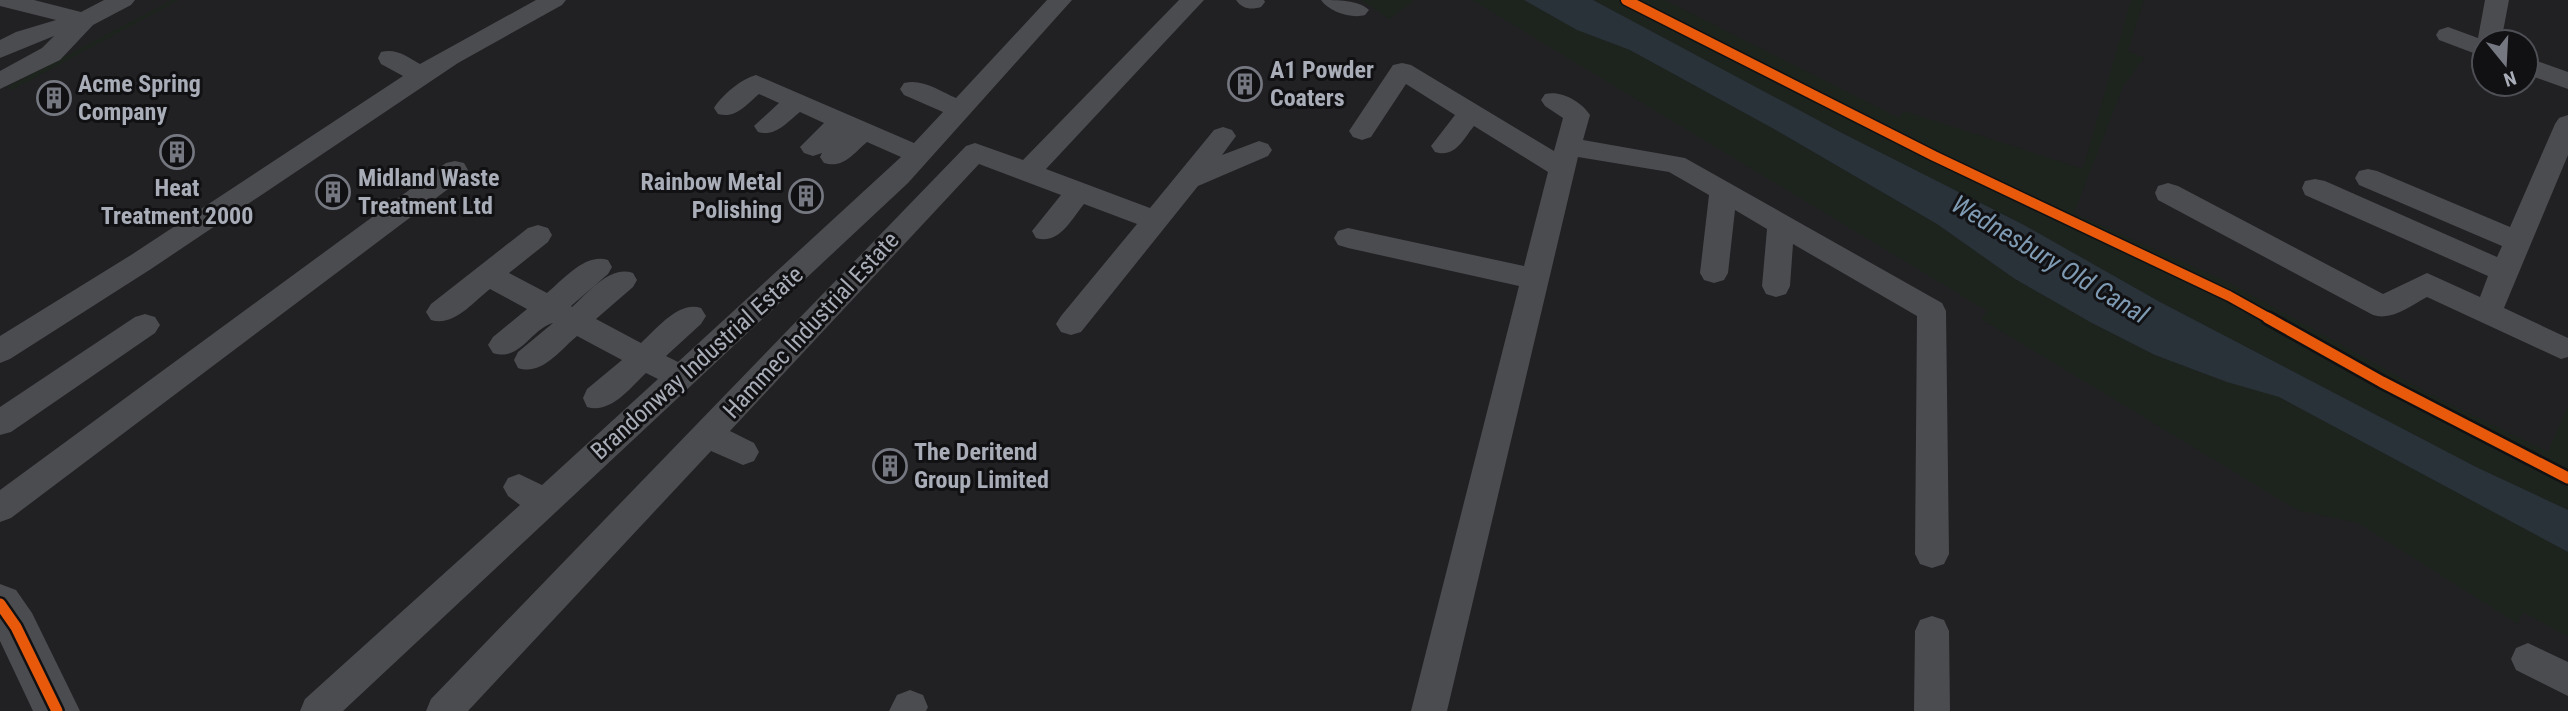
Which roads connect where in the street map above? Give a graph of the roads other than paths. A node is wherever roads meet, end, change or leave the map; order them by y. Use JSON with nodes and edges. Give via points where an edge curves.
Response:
{"nodes":[{"id":1,"x":5,"y":0,"type":"edge"},
{"id":2,"x":123,"y":0,"type":"edge"},
{"id":3,"x":554,"y":0,"type":"edge"},
{"id":4,"x":1060,"y":0,"type":"edge"},
{"id":5,"x":1192,"y":0,"type":"edge"},
{"id":6,"x":1333,"y":0,"type":"edge"},
{"id":7,"x":2497,"y":0,"type":"edge"},
{"id":8,"x":0,"y":2,"type":"edge"},
{"id":9,"x":1357,"y":10,"type":"dead end"},
{"id":10,"x":84,"y":20,"type":"junction"},
{"id":11,"x":2492,"y":28,"type":"edge"},
{"id":12,"x":2448,"y":35,"type":"dead end"},
{"id":13,"x":2470,"y":44,"type":"edge"},
{"id":14,"x":0,"y":50,"type":"edge"},
{"id":15,"x":390,"y":58,"type":"dead end"},
{"id":16,"x":2540,"y":70,"type":"edge"},
{"id":17,"x":422,"y":76,"type":"junction"},
{"id":18,"x":0,"y":81,"type":"edge"},
{"id":19,"x":2568,"y":81,"type":"edge"},
{"id":20,"x":913,"y":89,"type":"dead end"},
{"id":21,"x":1554,"y":100,"type":"dead end"},
{"id":22,"x":797,"y":101,"type":"junction"},
{"id":23,"x":727,"y":108,"type":"dead end"},
{"id":24,"x":960,"y":110,"type":"junction"},
{"id":25,"x":1471,"y":112,"type":"junction"},
{"id":26,"x":2568,"y":124,"type":"edge"},
{"id":27,"x":767,"y":126,"type":"dead end"},
{"id":28,"x":853,"y":126,"type":"junction"},
{"id":29,"x":1362,"y":131,"type":"dead end"},
{"id":30,"x":1223,"y":136,"type":"dead end"},
{"id":31,"x":1444,"y":146,"type":"dead end"},
{"id":32,"x":1259,"y":150,"type":"dead end"},
{"id":33,"x":823,"y":152,"type":"dead end"},
{"id":34,"x":919,"y":155,"type":"junction"},
{"id":35,"x":1565,"y":157,"type":"junction"},
{"id":36,"x":455,"y":170,"type":"dead end"},
{"id":37,"x":1027,"y":172,"type":"junction"},
{"id":38,"x":2368,"y":178,"type":"dead end"},
{"id":39,"x":1188,"y":179,"type":"junction"},
{"id":40,"x":2315,"y":188,"type":"dead end"},
{"id":41,"x":1079,"y":192,"type":"junction"},
{"id":42,"x":1723,"y":192,"type":"junction"},
{"id":43,"x":2168,"y":193,"type":"dead end"},
{"id":44,"x":1154,"y":220,"type":"junction"},
{"id":45,"x":1781,"y":225,"type":"junction"},
{"id":46,"x":1046,"y":231,"type":"dead end"},
{"id":47,"x":538,"y":235,"type":"dead end"},
{"id":48,"x":1348,"y":238,"type":"dead end"},
{"id":49,"x":2518,"y":242,"type":"junction"},
{"id":50,"x":2505,"y":272,"type":"junction"},
{"id":51,"x":1714,"y":273,"type":"dead end"},
{"id":52,"x":488,"y":275,"type":"junction"},
{"id":53,"x":1534,"y":279,"type":"junction"},
{"id":54,"x":1776,"y":286,"type":"dead end"},
{"id":55,"x":548,"y":308,"type":"junction"},
{"id":56,"x":441,"y":312,"type":"dead end"},
{"id":57,"x":2487,"y":313,"type":"junction"},
{"id":58,"x":691,"y":316,"type":"dead end"},
{"id":59,"x":574,"y":321,"type":"junction"},
{"id":60,"x":1071,"y":324,"type":"dead end"},
{"id":61,"x":145,"y":325,"type":"dead end"},
{"id":62,"x":503,"y":345,"type":"dead end"},
{"id":63,"x":2561,"y":348,"type":"dead end"},
{"id":64,"x":0,"y":351,"type":"edge"},
{"id":65,"x":643,"y":358,"type":"junction"},
{"id":66,"x":529,"y":360,"type":"dead end"},
{"id":67,"x":682,"y":379,"type":"junction"},
{"id":68,"x":598,"y":398,"type":"dead end"},
{"id":69,"x":0,"y":423,"type":"edge"},
{"id":70,"x":707,"y":434,"type":"junction"},
{"id":71,"x":743,"y":452,"type":"dead end"},
{"id":72,"x":0,"y":508,"type":"edge"},
{"id":73,"x":1932,"y":554,"type":"dead end"},
{"id":74,"x":0,"y":604,"type":"edge"},
{"id":75,"x":1932,"y":631,"type":"dead end"},
{"id":76,"x":2528,"y":659,"type":"dead end"},
{"id":77,"x":2568,"y":680,"type":"edge"},
{"id":78,"x":57,"y":711,"type":"edge"},
{"id":79,"x":318,"y":711,"type":"edge"},
{"id":80,"x":444,"y":711,"type":"edge"},
{"id":81,"x":1429,"y":711,"type":"edge"},
{"id":82,"x":1932,"y":711,"type":"edge"}],
"edges":[{"from":1,"to":8,"type":"lane"},
{"from":1,"to":10,"type":"lane"},
{"from":2,"to":10,"type":"lane"},
{"from":3,"to":17,"type":"lane"},
{"from":4,"to":24,"type":"lane","name":"Brandonway Industrial Estate"},
{"from":5,"to":37,"type":"lane","via":[[1144,39]]},
{"from":6,"to":9,"type":"lane"},
{"from":7,"to":11,"type":"lane"},
{"from":10,"to":14,"type":"lane","via":[[25,37]]},
{"from":10,"to":18,"type":"lane","via":[[51,54]]},
{"from":12,"to":13,"type":"lane"},
{"from":15,"to":17,"type":"lane"},
{"from":16,"to":19,"type":"lane"},
{"from":17,"to":64,"type":"lane"},
{"from":20,"to":24,"type":"lane"},
{"from":21,"to":35,"type":"lane","via":[[1577,115]]},
{"from":22,"to":23,"type":"lane","via":[[756,83]]},
{"from":22,"to":27,"type":"lane"},
{"from":22,"to":28,"type":"lane"},
{"from":24,"to":34,"type":"lane","name":"Brandonway Industrial Estate"},
{"from":25,"to":29,"type":"lane","via":[[1402,71]]},
{"from":25,"to":31,"type":"lane"},
{"from":25,"to":35,"type":"lane"},
{"from":26,"to":49,"type":"lane"},
{"from":28,"to":33,"type":"lane"},
{"from":28,"to":34,"type":"lane"},
{"from":30,"to":39,"type":"lane"},
{"from":32,"to":39,"type":"lane"},
{"from":34,"to":67,"type":"lane","name":"Brandonway Industrial Estate"},
{"from":35,"to":42,"type":"lane","via":[[1676,164]]},
{"from":35,"to":53,"type":"lane"},
{"from":36,"to":72,"type":"lane"},
{"from":37,"to":41,"type":"lane"},
{"from":37,"to":70,"type":"lane","name":"Hammec Industrial Estate","via":[[975,152],[842,303]]},
{"from":38,"to":49,"type":"lane"},
{"from":39,"to":44,"type":"lane"},
{"from":40,"to":50,"type":"lane"},
{"from":41,"to":44,"type":"lane"},
{"from":41,"to":46,"type":"lane"},
{"from":42,"to":45,"type":"lane"},
{"from":42,"to":51,"type":"lane"},
{"from":43,"to":57,"type":"lane","via":[[2383,307],[2427,284]]},
{"from":44,"to":60,"type":"lane"},
{"from":45,"to":54,"type":"lane"},
{"from":45,"to":73,"type":"lane","via":[[1932,312]]},
{"from":47,"to":52,"type":"lane"},
{"from":48,"to":53,"type":"lane"},
{"from":49,"to":50,"type":"lane"},
{"from":50,"to":57,"type":"lane"},
{"from":52,"to":55,"type":"lane"},
{"from":52,"to":56,"type":"lane"},
{"from":53,"to":81,"type":"lane"},
{"from":55,"to":59,"type":"lane"},
{"from":55,"to":59,"type":"lane","via":[[610,273]]},
{"from":55,"to":62,"type":"lane"},
{"from":57,"to":63,"type":"lane"},
{"from":58,"to":65,"type":"lane"},
{"from":59,"to":65,"type":"lane"},
{"from":59,"to":66,"type":"lane"},
{"from":61,"to":69,"type":"lane"},
{"from":65,"to":67,"type":"lane"},
{"from":65,"to":68,"type":"lane"},
{"from":67,"to":79,"type":"lane","name":"Brandonway Industrial Estate","via":[[531,495]]},
{"from":70,"to":71,"type":"lane"},
{"from":70,"to":80,"type":"lane","name":"Hammec Industrial Estate","via":[[511,654]]},
{"from":74,"to":78,"type":"street"},
{"from":75,"to":82,"type":"lane"},
{"from":76,"to":77,"type":"lane"}]}
